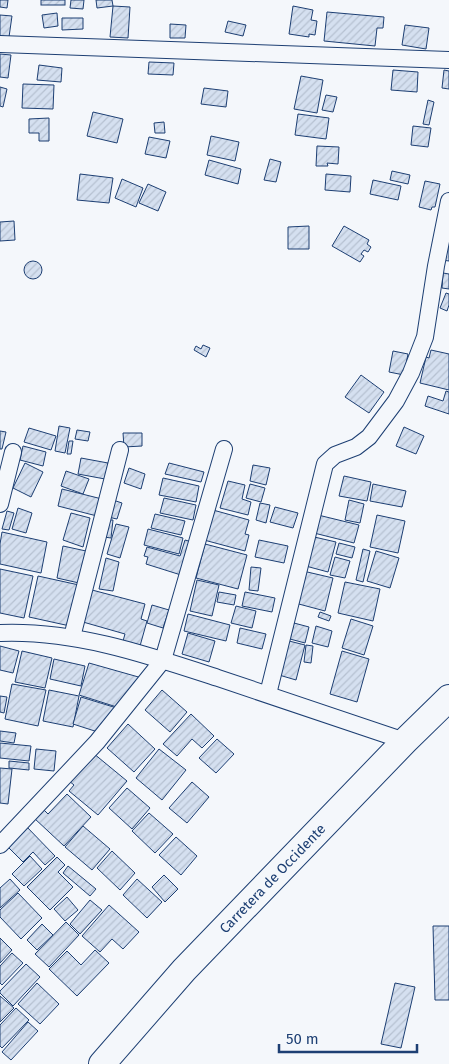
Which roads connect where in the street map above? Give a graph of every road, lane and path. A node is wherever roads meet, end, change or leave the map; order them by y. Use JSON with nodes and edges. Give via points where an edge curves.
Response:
{"nodes":[{"id":1,"x":0,"y":44,"type":"edge"},
{"id":2,"x":449,"y":60,"type":"edge"},
{"id":3,"x":449,"y":201,"type":"edge"},
{"id":4,"x":224,"y":449,"type":"dead end"},
{"id":5,"x":120,"y":450,"type":"dead end"},
{"id":6,"x":13,"y":452,"type":"dead end"},
{"id":7,"x":0,"y":504,"type":"edge"},
{"id":8,"x":0,"y":633,"type":"edge"},
{"id":9,"x":72,"y":637,"type":"junction"},
{"id":10,"x":163,"y":660,"type":"junction"},
{"id":11,"x":268,"y":694,"type":"junction"},
{"id":12,"x":449,"y":698,"type":"edge"},
{"id":13,"x":405,"y":741,"type":"junction"},
{"id":14,"x":0,"y":845,"type":"edge"},
{"id":15,"x":102,"y":1064,"type":"edge"}],
"edges":[{"from":1,"to":2,"type":"street"},
{"from":3,"to":11,"type":"street","via":[[425,336],[411,373],[396,401],[369,437],[325,464]]},
{"from":4,"to":10,"type":"street"},
{"from":5,"to":9,"type":"street"},
{"from":6,"to":7,"type":"street"},
{"from":8,"to":9,"type":"street"},
{"from":9,"to":10,"type":"street"},
{"from":10,"to":11,"type":"street"},
{"from":10,"to":14,"type":"street","via":[[97,742]]},
{"from":11,"to":13,"type":"street"},
{"from":12,"to":13,"type":"main road","name":"Carretera de Occidente"},
{"from":13,"to":15,"type":"main road","name":"Carretera de Occidente","via":[[184,970]]}]}
